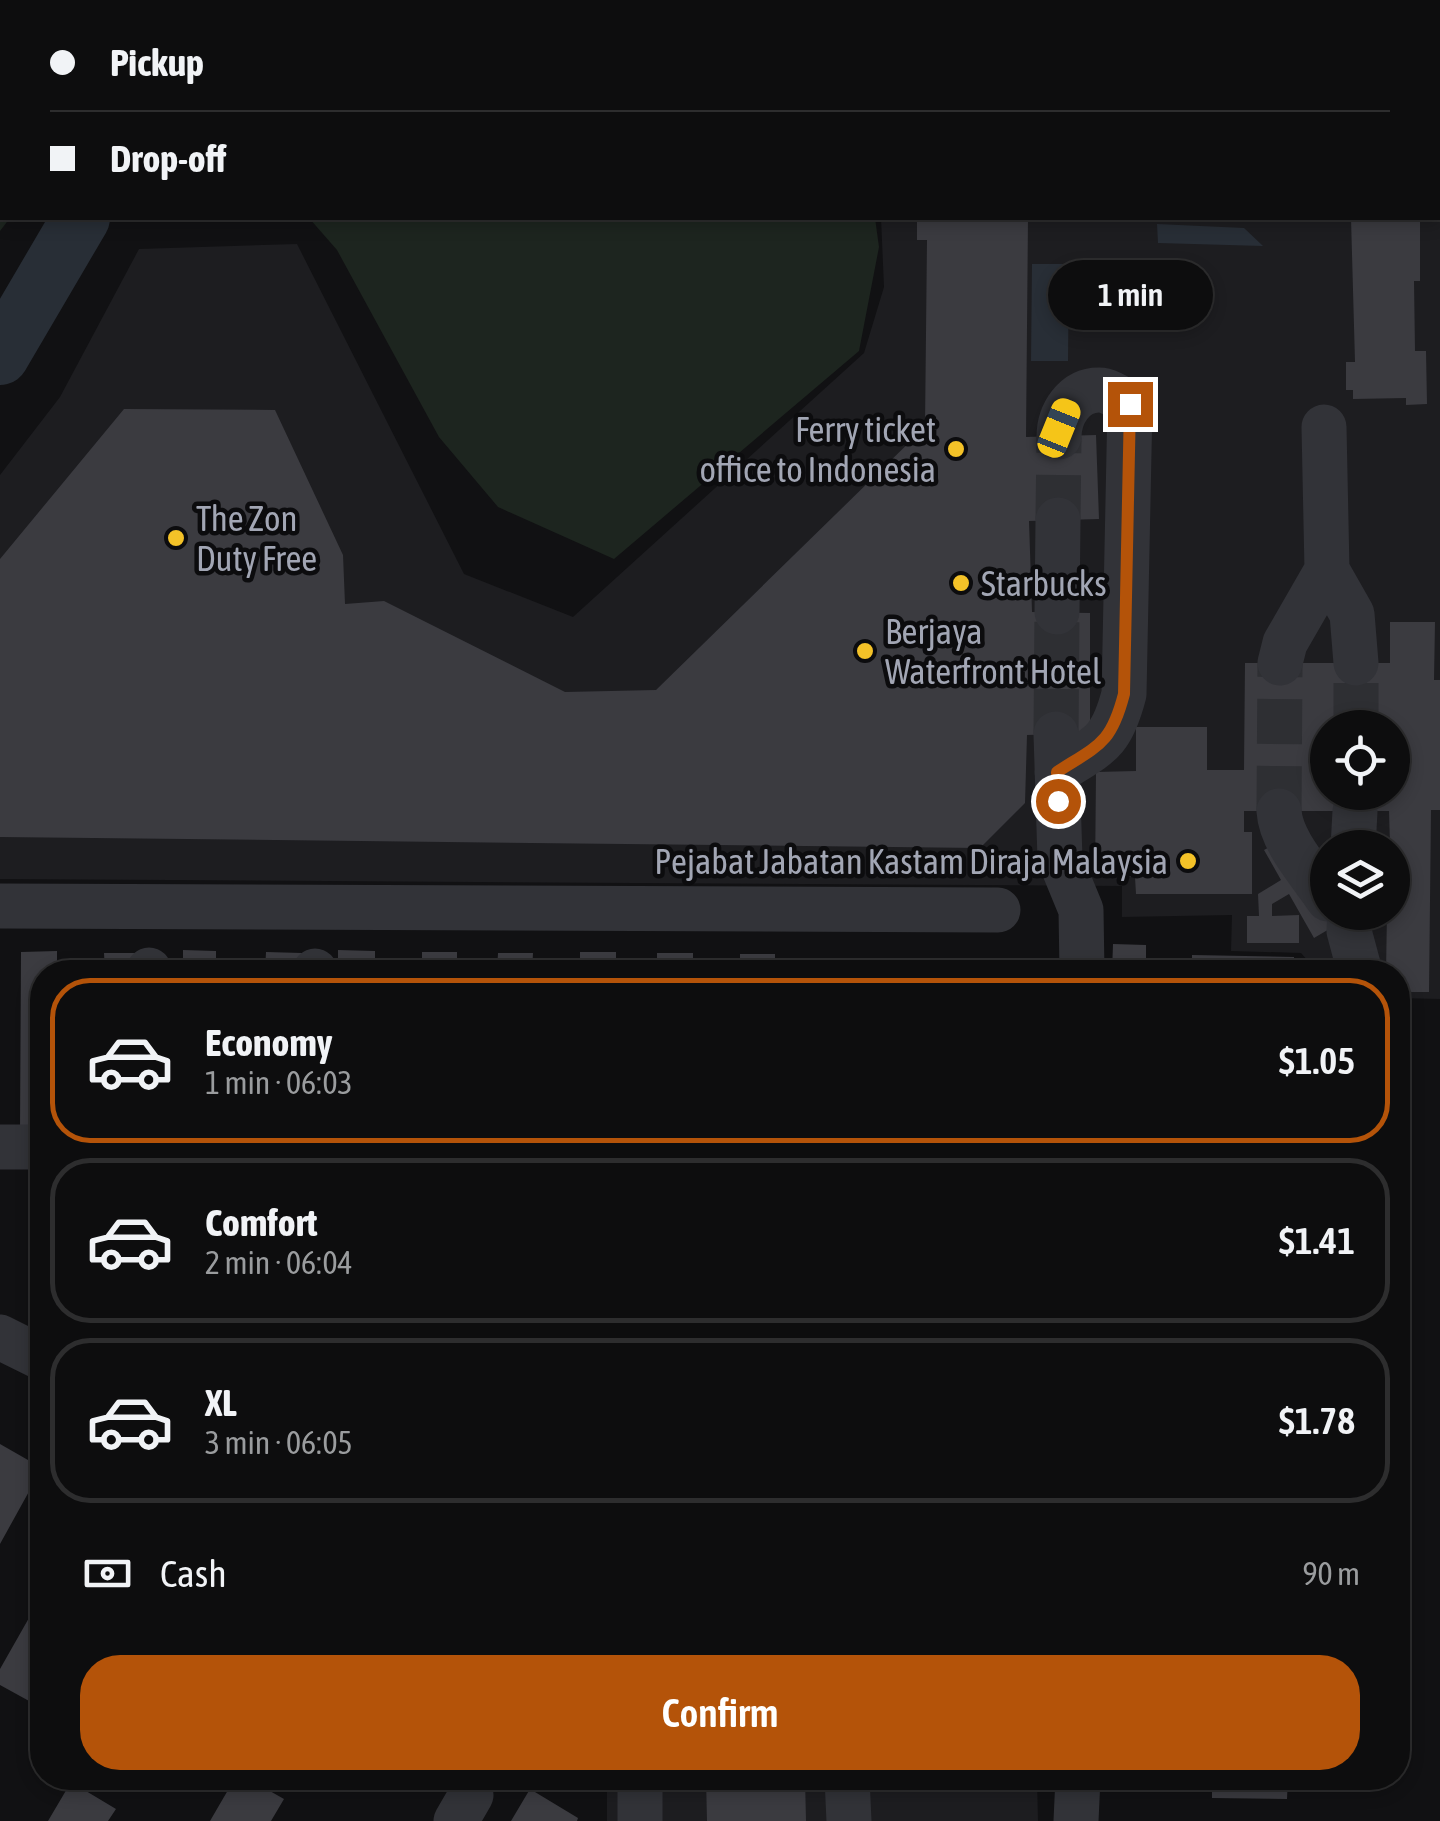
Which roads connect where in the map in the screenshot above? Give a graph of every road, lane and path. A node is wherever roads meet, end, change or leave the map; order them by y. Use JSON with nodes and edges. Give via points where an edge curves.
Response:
{"nodes":[{"id":1,"x":1324,"y":427,"type":"dead end"},
{"id":2,"x":1059,"y":436,"type":"tunnel mouth"},
{"id":3,"x":1058,"y":520,"type":"tunnel mouth"},
{"id":4,"x":1327,"y":570,"type":"junction"},
{"id":5,"x":1057,"y":612,"type":"tunnel mouth"},
{"id":6,"x":1280,"y":663,"type":"tunnel mouth"},
{"id":7,"x":1356,"y":663,"type":"tunnel mouth"},
{"id":8,"x":1279,"y":811,"type":"tunnel mouth"},
{"id":9,"x":1310,"y":872,"type":"edge"},
{"id":10,"x":0,"y":906,"type":"edge"},
{"id":11,"x":998,"y":910,"type":"dead end"},
{"id":12,"x":1082,"y":960,"type":"edge"},
{"id":13,"x":0,"y":1147,"type":"edge"},
{"id":14,"x":30,"y":1147,"type":"edge"},
{"id":15,"x":640,"y":1790,"type":"edge"},
{"id":16,"x":847,"y":1790,"type":"edge"},
{"id":17,"x":1077,"y":1790,"type":"edge"},
{"id":18,"x":640,"y":1821,"type":"edge"},
{"id":19,"x":848,"y":1821,"type":"edge"},
{"id":20,"x":1076,"y":1821,"type":"edge"}],
"edges":[{"from":1,"to":4,"type":"street"},
{"from":2,"to":12,"type":"street","via":[[1068,406],[1084,393],[1103,390],[1130,404],[1124,694],[1105,742],[1057,753],[1060,859],[1081,910]]},
{"from":3,"to":5,"type":"street"},
{"from":4,"to":6,"type":"street"},
{"from":4,"to":7,"type":"street","via":[[1352,614]]},
{"from":8,"to":9,"type":"street"},
{"from":10,"to":11,"type":"street"},
{"from":13,"to":14,"type":"street"},
{"from":15,"to":18,"type":"street"},
{"from":16,"to":19,"type":"street"},
{"from":17,"to":20,"type":"street"}]}
